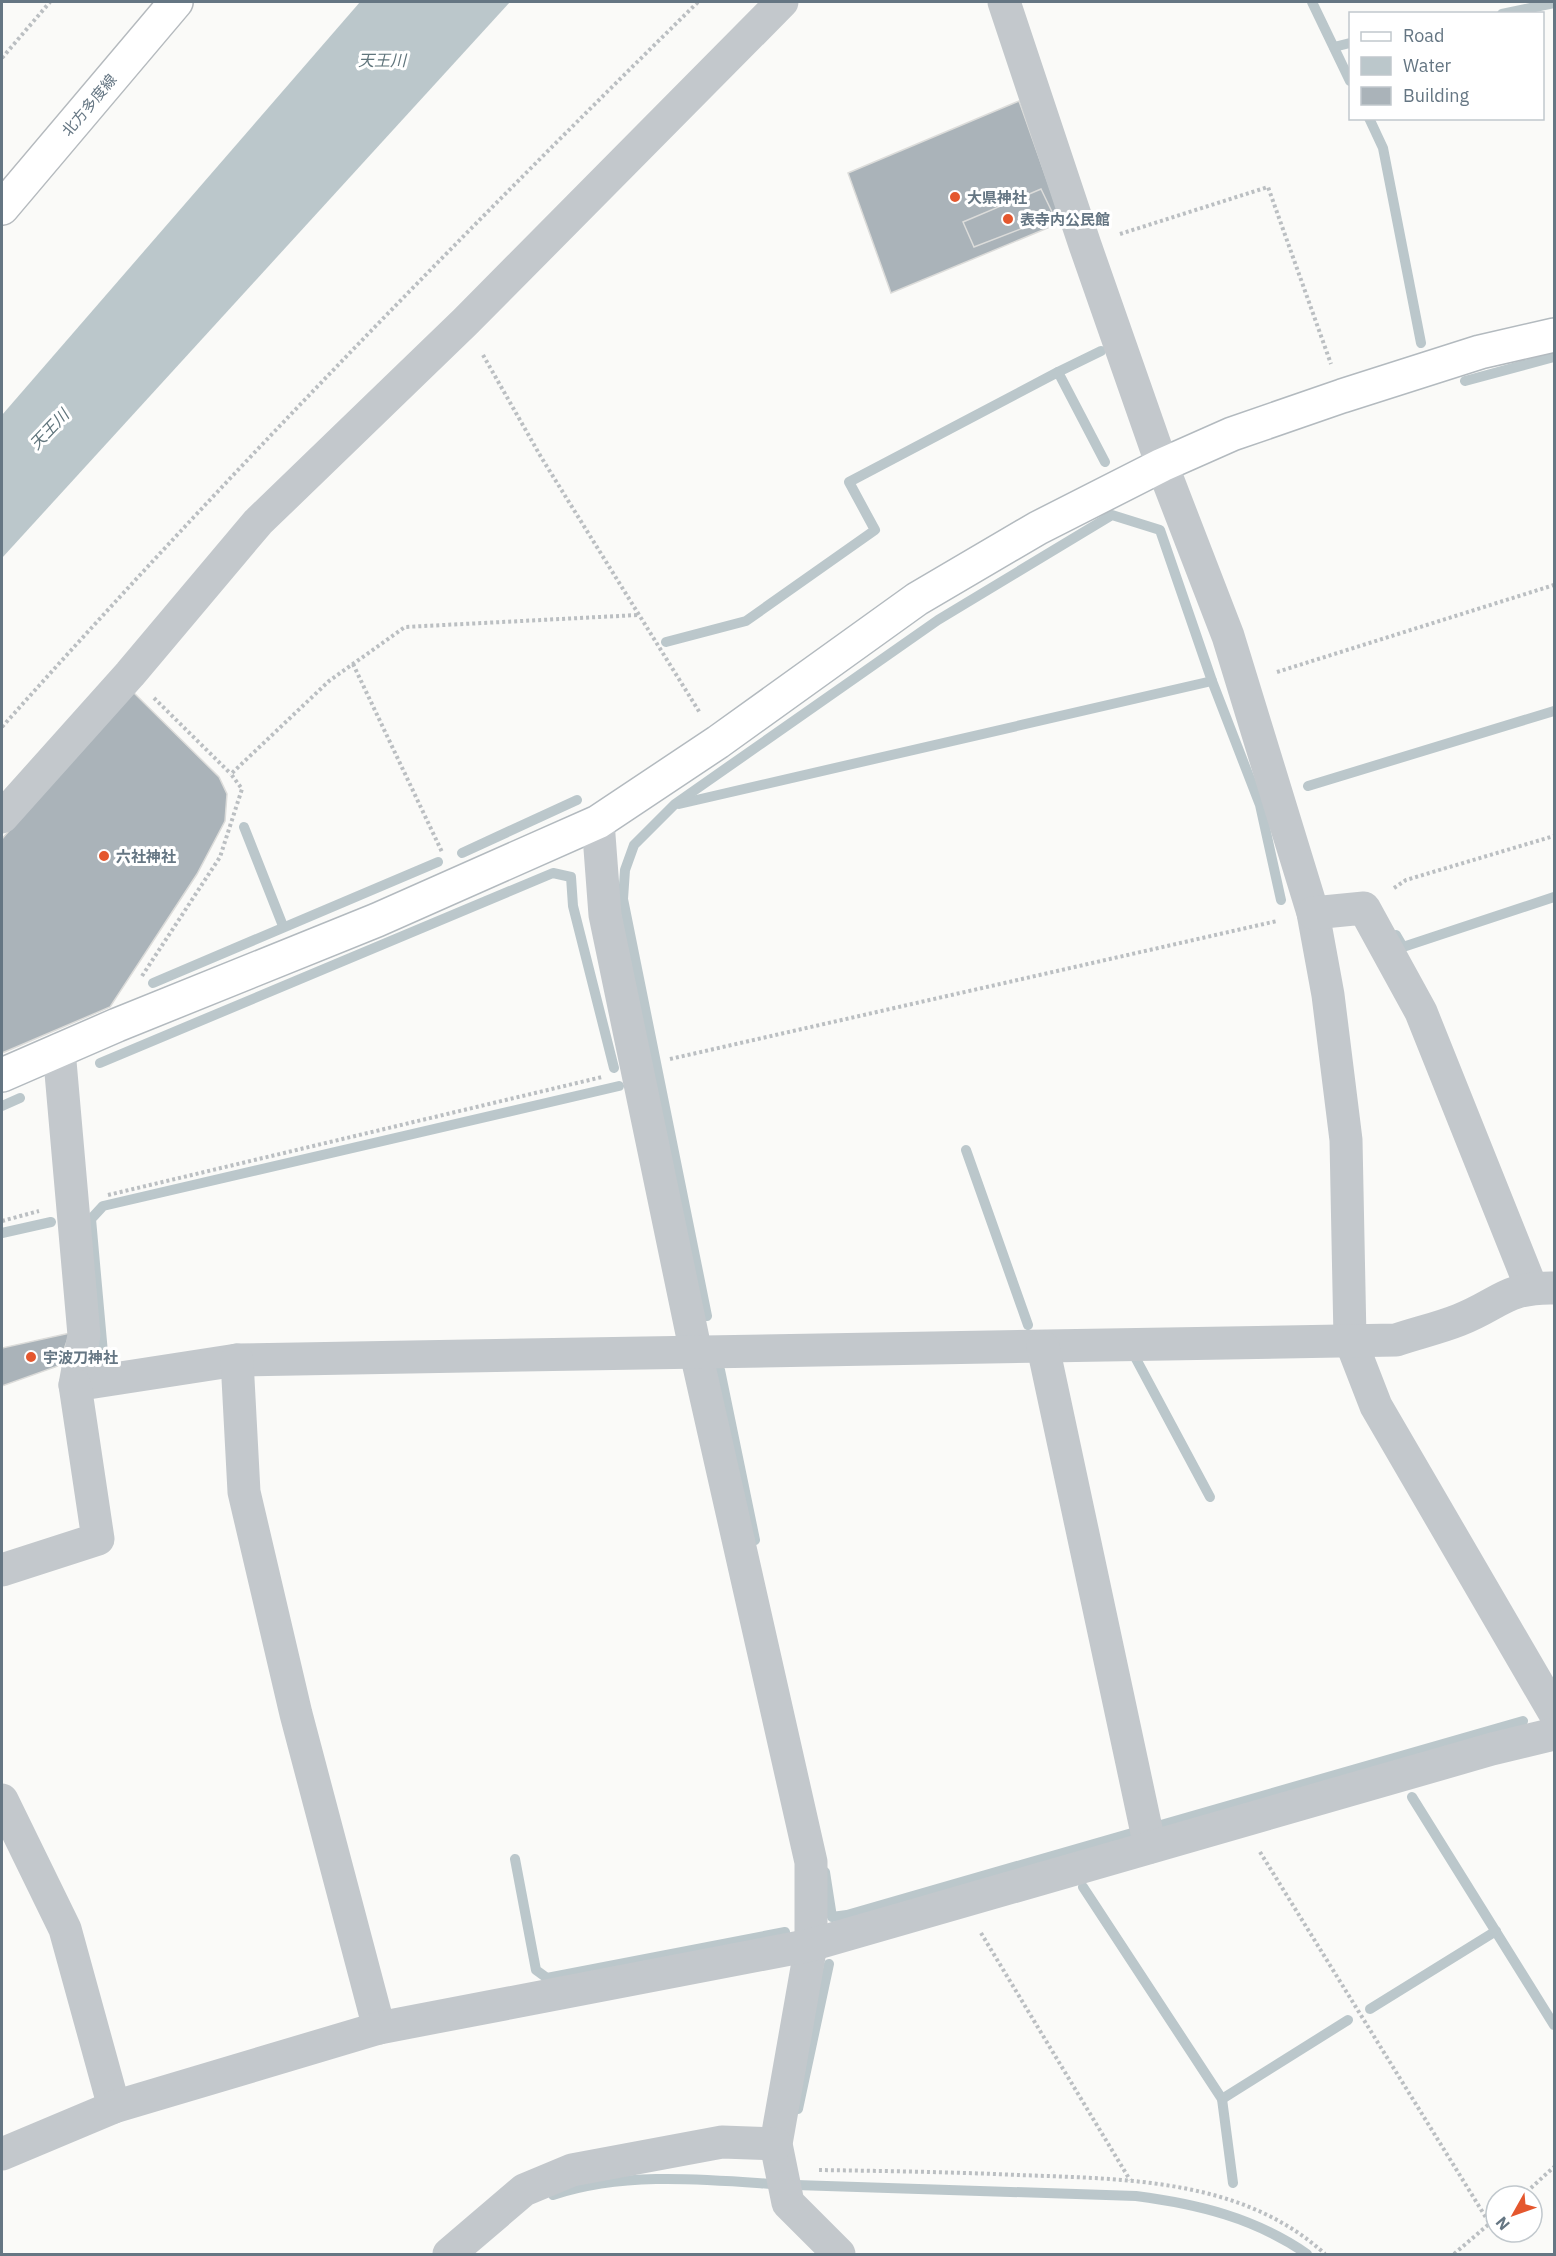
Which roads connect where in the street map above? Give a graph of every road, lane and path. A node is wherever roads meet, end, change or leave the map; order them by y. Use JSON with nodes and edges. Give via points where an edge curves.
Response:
{"nodes":[{"id":1,"x":50,"y":2,"type":"edge"},
{"id":2,"x":176,"y":2,"type":"edge"},
{"id":3,"x":698,"y":2,"type":"edge"},
{"id":4,"x":782,"y":2,"type":"edge"},
{"id":5,"x":1004,"y":2,"type":"edge"},
{"id":6,"x":2,"y":58,"type":"edge"},
{"id":7,"x":2,"y":208,"type":"edge"},
{"id":8,"x":1084,"y":245,"type":"junction"},
{"id":9,"x":465,"y":322,"type":"junction"},
{"id":10,"x":1554,"y":335,"type":"edge"},
{"id":11,"x":1342,"y":396,"type":"junction"},
{"id":12,"x":1162,"y":465,"type":"junction"},
{"id":13,"x":1554,"y":585,"type":"edge"},
{"id":14,"x":638,"y":615,"type":"junction"},
{"id":15,"x":353,"y":664,"type":"junction"},
{"id":16,"x":130,"y":674,"type":"junction"},
{"id":17,"x":1242,"y":682,"type":"junction"},
{"id":18,"x":2,"y":727,"type":"edge"},
{"id":19,"x":717,"y":742,"type":"junction"},
{"id":20,"x":231,"y":774,"type":"junction"},
{"id":21,"x":2,"y":817,"type":"edge"},
{"id":22,"x":598,"y":822,"type":"junction"},
{"id":23,"x":1554,"y":836,"type":"edge"},
{"id":24,"x":458,"y":886,"type":"junction"},
{"id":25,"x":1364,"y":908,"type":"junction"},
{"id":26,"x":1313,"y":913,"type":"junction"},
{"id":27,"x":117,"y":1024,"type":"junction"},
{"id":28,"x":59,"y":1050,"type":"junction"},
{"id":29,"x":637,"y":1068,"type":"junction"},
{"id":30,"x":2,"y":1075,"type":"edge"},
{"id":31,"x":73,"y":1203,"type":"junction"},
{"id":32,"x":1543,"y":1287,"type":"edge"},
{"id":33,"x":1350,"y":1338,"type":"junction"},
{"id":34,"x":1043,"y":1347,"type":"junction"},
{"id":35,"x":696,"y":1353,"type":"junction"},
{"id":36,"x":237,"y":1360,"type":"junction"},
{"id":37,"x":75,"y":1385,"type":"junction"},
{"id":38,"x":2,"y":1570,"type":"edge"},
{"id":39,"x":1554,"y":1712,"type":"edge"},
{"id":40,"x":1554,"y":1734,"type":"edge"},
{"id":41,"x":2,"y":1800,"type":"edge"},
{"id":42,"x":1241,"y":1822,"type":"junction"},
{"id":43,"x":1150,"y":1847,"type":"junction"},
{"id":44,"x":962,"y":1902,"type":"junction"},
{"id":45,"x":810,"y":1945,"type":"junction"},
{"id":46,"x":380,"y":2028,"type":"junction"},
{"id":47,"x":114,"y":2107,"type":"junction"},
{"id":48,"x":2,"y":2154,"type":"edge"},
{"id":49,"x":779,"y":2157,"type":"junction"},
{"id":50,"x":1554,"y":2168,"type":"edge"},
{"id":51,"x":1130,"y":2180,"type":"junction"},
{"id":52,"x":1536,"y":2184,"type":"edge"},
{"id":53,"x":1484,"y":2214,"type":"edge"},
{"id":54,"x":1484,"y":2229,"type":"edge"},
{"id":55,"x":449,"y":2254,"type":"edge"},
{"id":56,"x":839,"y":2254,"type":"edge"},
{"id":57,"x":1325,"y":2254,"type":"edge"},
{"id":58,"x":1454,"y":2254,"type":"edge"}],
"edges":[{"from":1,"to":6,"type":"path"},
{"from":2,"to":7,"type":"street","name":"北方多度線"},
{"from":3,"to":18,"type":"path","via":[[255,452]]},
{"from":4,"to":9,"type":"street"},
{"from":5,"to":8,"type":"street"},
{"from":8,"to":11,"type":"path","via":[[1268,187]]},
{"from":8,"to":12,"type":"street"},
{"from":9,"to":14,"type":"path","via":[[541,457]]},
{"from":9,"to":16,"type":"street","via":[[258,522]]},
{"from":10,"to":11,"type":"street","via":[[1480,352]]},
{"from":11,"to":12,"type":"street","via":[[1232,434]]},
{"from":12,"to":17,"type":"street"},
{"from":12,"to":19,"type":"street","via":[[1038,528],[916,599]]},
{"from":13,"to":17,"type":"path"},
{"from":14,"to":15,"type":"path","via":[[405,627]]},
{"from":14,"to":19,"type":"path"},
{"from":15,"to":20,"type":"path","via":[[329,681]]},
{"from":15,"to":24,"type":"path"},
{"from":16,"to":20,"type":"path"},
{"from":16,"to":21,"type":"street"},
{"from":17,"to":26,"type":"street"},
{"from":19,"to":22,"type":"street"},
{"from":20,"to":27,"type":"path","via":[[242,789],[220,857],[138,982]]},
{"from":22,"to":24,"type":"street"},
{"from":22,"to":29,"type":"street","via":[[605,915]]},
{"from":23,"to":25,"type":"path","via":[[1406,880]]},
{"from":24,"to":27,"type":"street"},
{"from":25,"to":26,"type":"street"},
{"from":25,"to":32,"type":"street","via":[[1421,1012]]},
{"from":26,"to":29,"type":"path"},
{"from":26,"to":33,"type":"street","via":[[1328,995],[1346,1140]]},
{"from":27,"to":28,"type":"street"},
{"from":28,"to":30,"type":"street"},
{"from":28,"to":31,"type":"street"},
{"from":29,"to":31,"type":"path"},
{"from":29,"to":35,"type":"street"},
{"from":31,"to":37,"type":"street","via":[[84,1335]]},
{"from":32,"to":33,"type":"street","via":[[1505,1295],[1460,1320],[1396,1340]]},
{"from":33,"to":34,"type":"street"},
{"from":33,"to":39,"type":"street","via":[[1376,1406]]},
{"from":34,"to":35,"type":"street"},
{"from":34,"to":43,"type":"street"},
{"from":35,"to":36,"type":"street"},
{"from":35,"to":45,"type":"street","via":[[811,1862]]},
{"from":36,"to":37,"type":"street"},
{"from":36,"to":46,"type":"street","via":[[244,1492],[296,1714]]},
{"from":37,"to":38,"type":"street","via":[[98,1539]]},
{"from":40,"to":42,"type":"street"},
{"from":41,"to":47,"type":"street","via":[[65,1929]]},
{"from":42,"to":43,"type":"street"},
{"from":42,"to":53,"type":"path"},
{"from":43,"to":44,"type":"street"},
{"from":44,"to":45,"type":"street"},
{"from":44,"to":51,"type":"path"},
{"from":45,"to":46,"type":"street"},
{"from":45,"to":49,"type":"street"},
{"from":46,"to":47,"type":"street"},
{"from":47,"to":48,"type":"street"},
{"from":49,"to":51,"type":"path","via":[[924,2171]]},
{"from":49,"to":55,"type":"street","via":[[722,2142],[572,2170],[524,2190]]},
{"from":49,"to":56,"type":"street","via":[[788,2203]]},
{"from":50,"to":52,"type":"path"},
{"from":51,"to":57,"type":"path","via":[[1198,2190],[1263,2213]]},
{"from":54,"to":58,"type":"path"}]}
